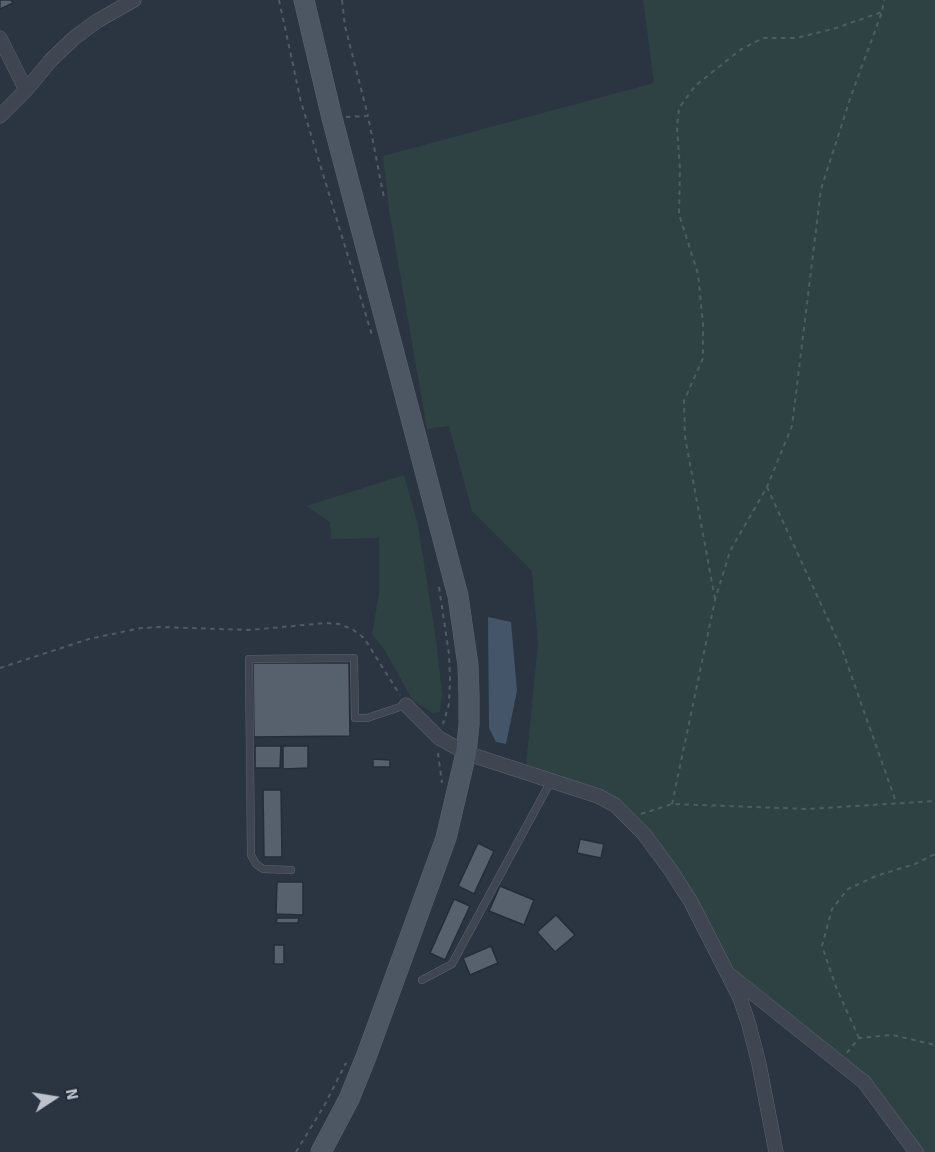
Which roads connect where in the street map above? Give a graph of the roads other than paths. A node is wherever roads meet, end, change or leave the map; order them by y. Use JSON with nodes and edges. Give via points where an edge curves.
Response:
{"nodes":[{"id":1,"x":134,"y":0,"type":"edge"},
{"id":2,"x":304,"y":0,"type":"edge"},
{"id":3,"x":0,"y":38,"type":"edge"},
{"id":4,"x":26,"y":90,"type":"junction"},
{"id":5,"x":0,"y":116,"type":"edge"},
{"id":6,"x":406,"y":705,"type":"joint"},
{"id":7,"x":466,"y":753,"type":"junction"},
{"id":8,"x":552,"y":779,"type":"junction"},
{"id":9,"x":291,"y":870,"type":"dead end"},
{"id":10,"x":729,"y":974,"type":"junction"},
{"id":11,"x":422,"y":980,"type":"dead end"},
{"id":12,"x":321,"y":1152,"type":"edge"},
{"id":13,"x":776,"y":1152,"type":"edge"},
{"id":14,"x":916,"y":1152,"type":"edge"}],
"edges":[{"from":1,"to":4,"type":"street","via":[[74,38]]},
{"from":2,"to":7,"type":"main road","via":[[458,596],[470,696]]},
{"from":3,"to":4,"type":"street"},
{"from":4,"to":5,"type":"street"},
{"from":6,"to":7,"type":"street","via":[[439,738]]},
{"from":6,"to":9,"type":"lane","via":[[355,718],[354,657],[249,659],[251,855],[263,869]]},
{"from":7,"to":8,"type":"street"},
{"from":7,"to":12,"type":"main road","via":[[446,838],[429,888],[349,1100]]},
{"from":8,"to":10,"type":"street","via":[[598,796],[630,818],[692,902]]},
{"from":8,"to":11,"type":"lane","via":[[452,964]]},
{"from":10,"to":13,"type":"street","via":[[749,1025]]},
{"from":10,"to":14,"type":"street","via":[[864,1082]]}]}
